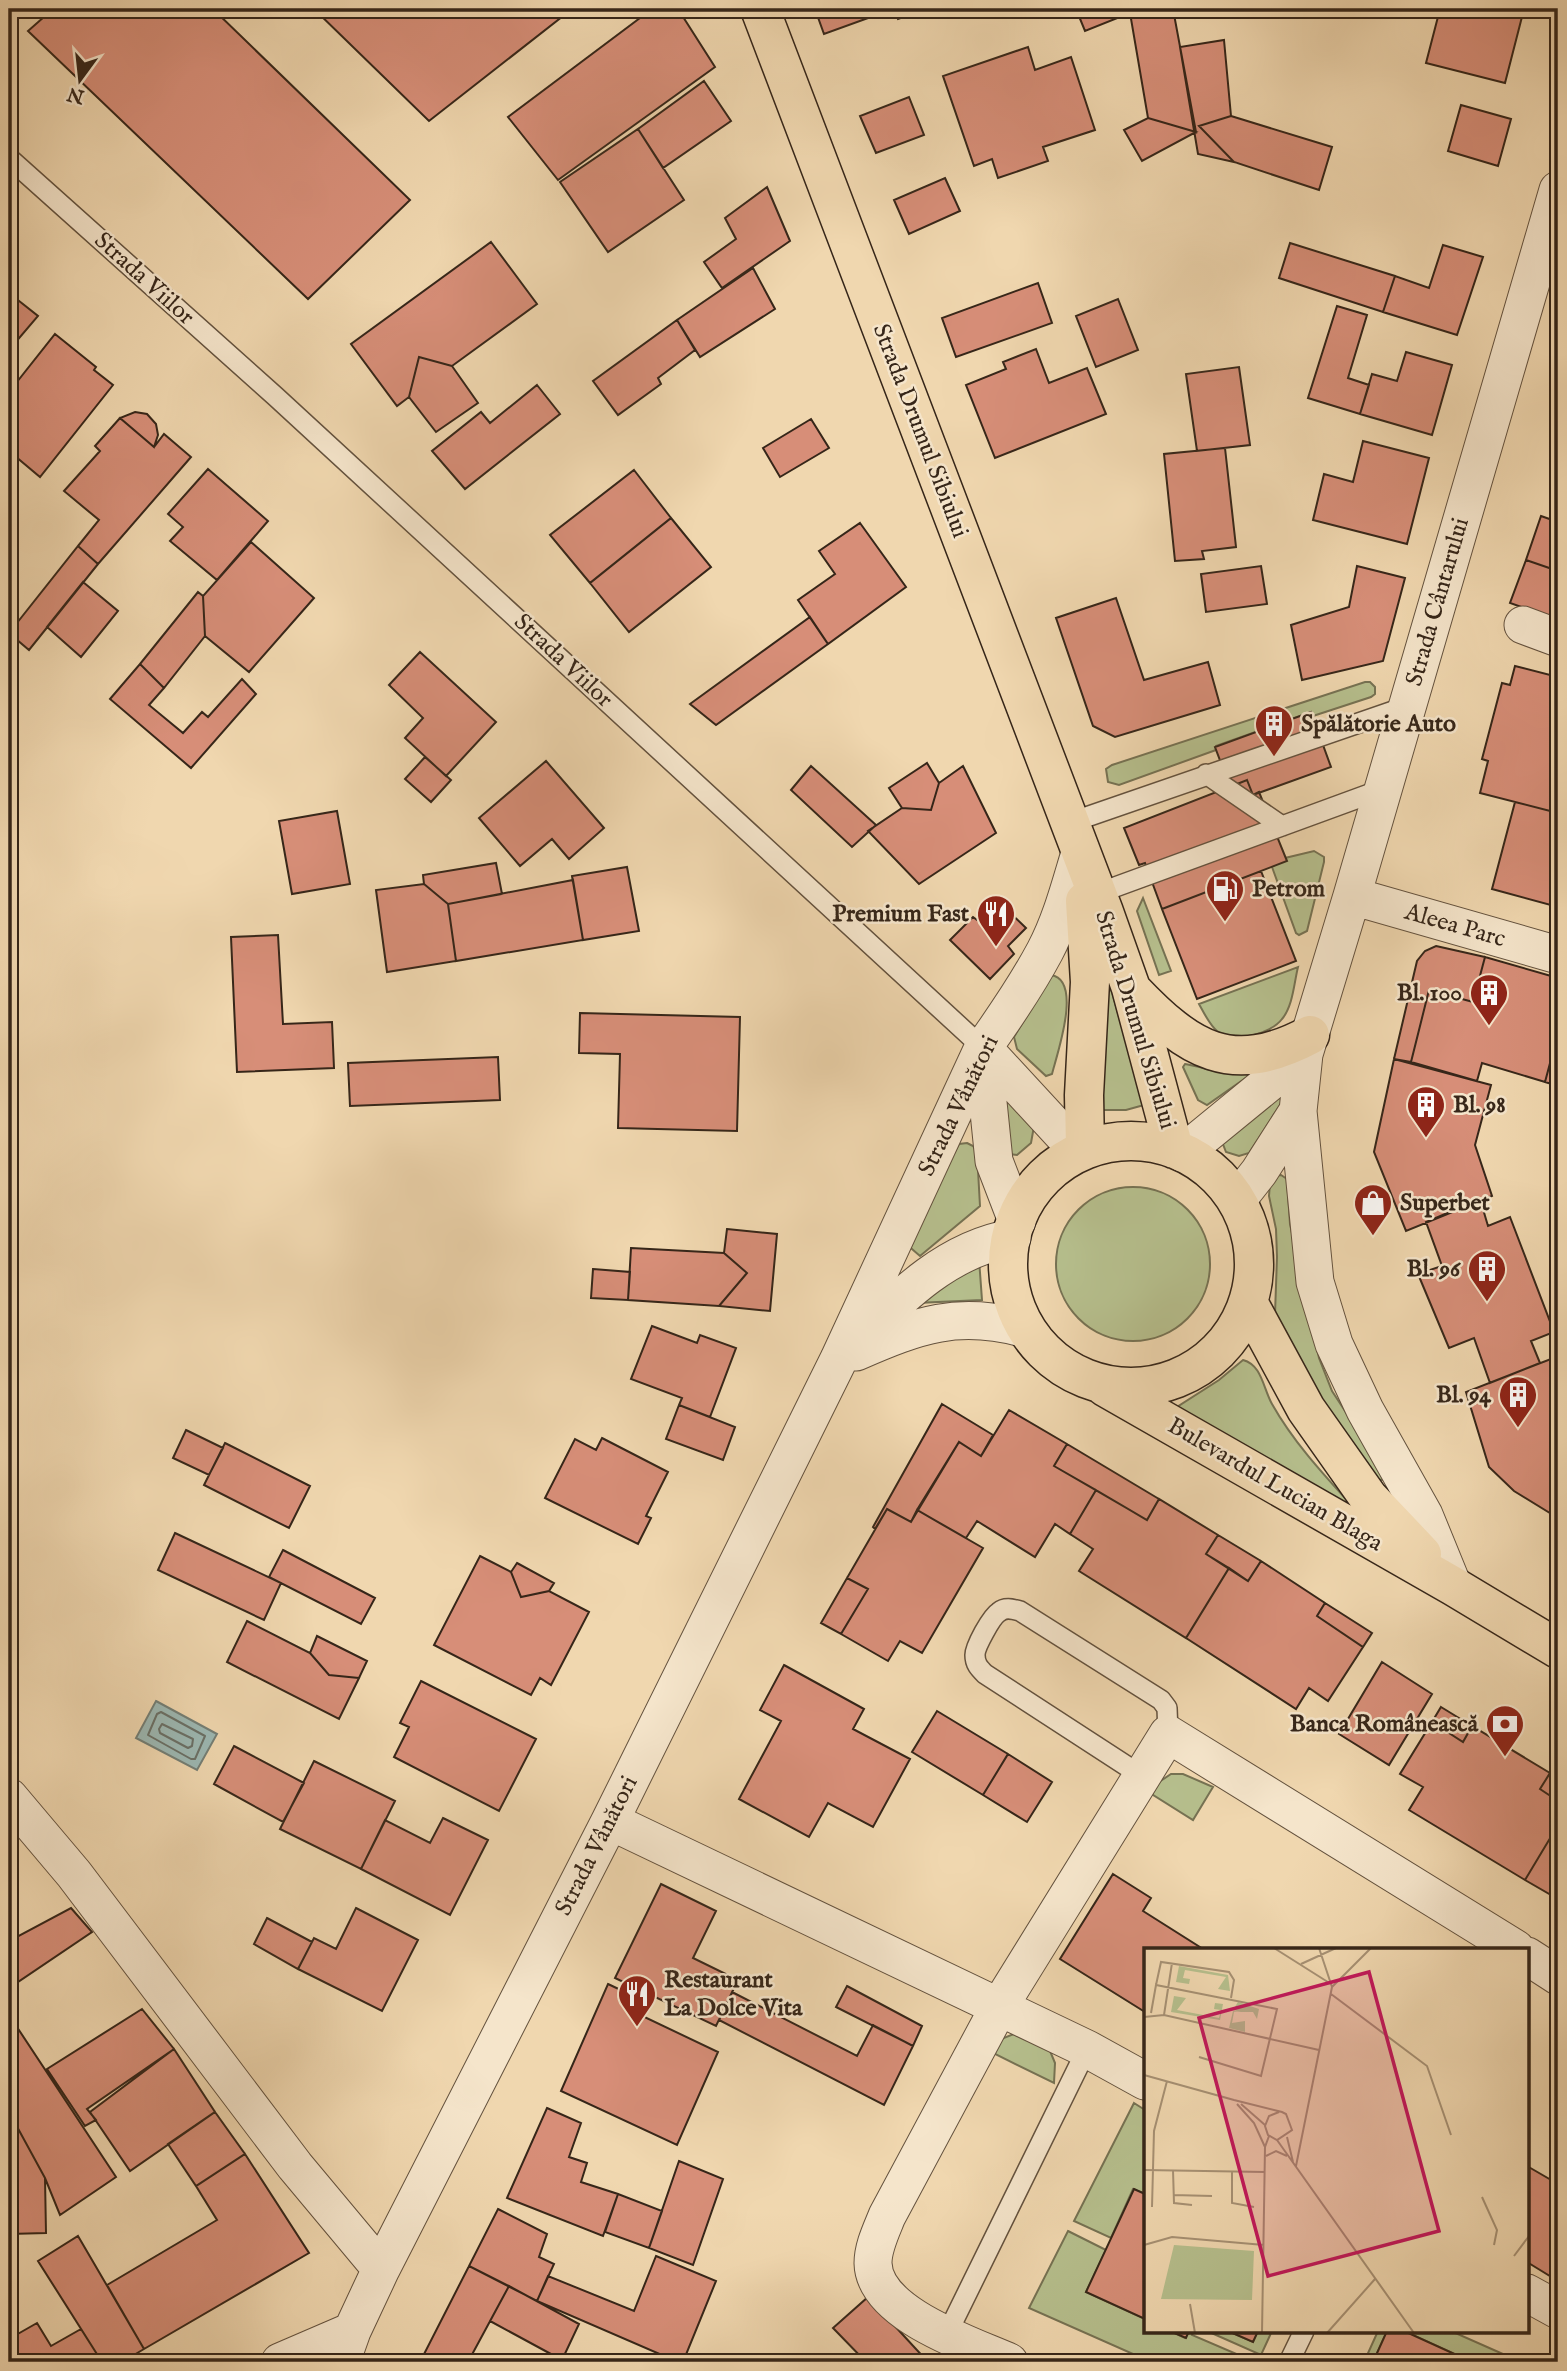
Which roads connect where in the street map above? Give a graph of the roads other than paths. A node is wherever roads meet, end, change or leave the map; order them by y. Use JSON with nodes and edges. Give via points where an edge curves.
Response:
{"nodes":[{"id":1,"x":760,"y":9,"type":"edge"},
{"id":2,"x":9,"y":158,"type":"edge"},
{"id":3,"x":1558,"y":190,"type":"edge"},
{"id":4,"x":1546,"y":279,"type":"edge"},
{"id":5,"x":1523,"y":625,"type":"dead end"},
{"id":6,"x":1558,"y":638,"type":"edge"},
{"id":7,"x":1408,"y":706,"type":"junction"},
{"id":8,"x":1206,"y":774,"type":"junction"},
{"id":9,"x":1384,"y":789,"type":"junction"},
{"id":10,"x":1282,"y":826,"type":"junction"},
{"id":11,"x":1074,"y":838,"type":"junction"},
{"id":12,"x":1096,"y":894,"type":"junction"},
{"id":13,"x":1352,"y":897,"type":"junction"},
{"id":14,"x":1558,"y":955,"type":"edge"},
{"id":15,"x":1131,"y":988,"type":"junction"},
{"id":16,"x":1307,"y":1045,"type":"junction"},
{"id":17,"x":983,"y":1048,"type":"junction"},
{"id":18,"x":1298,"y":1111,"type":"junction"},
{"id":19,"x":1082,"y":1150,"type":"junction"},
{"id":20,"x":1179,"y":1151,"type":"junction"},
{"id":21,"x":1237,"y":1200,"type":"junction"},
{"id":22,"x":1015,"y":1229,"type":"junction"},
{"id":23,"x":1248,"y":1302,"type":"junction"},
{"id":24,"x":1026,"y":1329,"type":"junction"},
{"id":25,"x":839,"y":1359,"type":"junction"},
{"id":26,"x":1098,"y":1383,"type":"junction"},
{"id":27,"x":1453,"y":1586,"type":"junction"},
{"id":28,"x":1558,"y":1649,"type":"edge"},
{"id":29,"x":1168,"y":1734,"type":"junction"},
{"id":30,"x":1142,"y":1776,"type":"junction"},
{"id":31,"x":9,"y":1797,"type":"edge"},
{"id":32,"x":610,"y":1821,"type":"junction"},
{"id":33,"x":1514,"y":1948,"type":"edge"},
{"id":34,"x":1528,"y":1957,"type":"edge"},
{"id":35,"x":1558,"y":1976,"type":"edge"},
{"id":36,"x":999,"y":2007,"type":"junction"},
{"id":37,"x":1087,"y":2049,"type":"junction"},
{"id":38,"x":1144,"y":2080,"type":"edge"},
{"id":39,"x":381,"y":2269,"type":"junction"},
{"id":40,"x":1528,"y":2294,"type":"edge"},
{"id":41,"x":1558,"y":2310,"type":"edge"},
{"id":42,"x":1304,"y":2332,"type":"edge"},
{"id":43,"x":947,"y":2334,"type":"junction"},
{"id":44,"x":350,"y":2352,"type":"edge"},
{"id":45,"x":280,"y":2362,"type":"edge"},
{"id":46,"x":1009,"y":2362,"type":"edge"},
{"id":47,"x":1289,"y":2362,"type":"edge"}],
"edges":[{"from":1,"to":11,"type":"main road","name":"Strada Drumul Sibiului"},
{"from":2,"to":17,"type":"lane","name":"Strada Viilor","via":[[275,396]]},
{"from":3,"to":4,"type":"street","name":"Strada Cântarului"},
{"from":4,"to":7,"type":"street","name":"Strada Cântarului"},
{"from":5,"to":6,"type":"street"},
{"from":7,"to":8,"type":"lane"},
{"from":7,"to":9,"type":"street","name":"Strada Cântarului"},
{"from":8,"to":10,"type":"lane"},
{"from":8,"to":11,"type":"lane"},
{"from":9,"to":10,"type":"lane"},
{"from":9,"to":13,"type":"street","name":"Strada Cântarului"},
{"from":10,"to":12,"type":"lane"},
{"from":11,"to":12,"type":"main road","name":"Strada Drumul Sibiului"},
{"from":11,"to":17,"type":"street","name":"Strada Vânători","via":[[1064,906],[1046,950]]},
{"from":11,"to":19,"type":"main road","name":"Strada Drumul Sibiului","via":[[1089,954]]},
{"from":12,"to":15,"type":"main road","name":"Strada Drumul Sibiului"},
{"from":13,"to":14,"type":"street","name":"Aleea Parc"},
{"from":13,"to":16,"type":"street","name":"Strada Cântarului"},
{"from":15,"to":16,"type":"main road","via":[[1175,1031],[1215,1052],[1261,1055]]},
{"from":15,"to":20,"type":"main road","name":"Strada Drumul Sibiului"},
{"from":16,"to":18,"type":"street","name":"Strada Cântarului"},
{"from":16,"to":20,"type":"street"},
{"from":17,"to":19,"type":"street"},
{"from":17,"to":22,"type":"street","via":[[994,1161]]},
{"from":17,"to":25,"type":"street","name":"Strada Vânători"},
{"from":18,"to":21,"type":"street","name":"Strada Cântarului"},
{"from":18,"to":27,"type":"street","via":[[1315,1282],[1334,1344],[1424,1514]]},
{"from":19,"to":20,"type":"main road","via":[[1133,1142]]},
{"from":19,"to":22,"type":"main road","via":[[1040,1181],[1025,1202]]},
{"from":20,"to":21,"type":"main road","via":[[1220,1179]]},
{"from":21,"to":23,"type":"main road","via":[[1251,1235],[1254,1267]]},
{"from":22,"to":24,"type":"main road","via":[[1008,1263],[1012,1295]]},
{"from":22,"to":25,"type":"street","name":"Strada Vânători","via":[[951,1260],[908,1290]]},
{"from":23,"to":26,"type":"main road","via":[[1237,1328],[1217,1353],[1191,1372],[1161,1385],[1129,1388]]},
{"from":23,"to":27,"type":"main road","name":"Bulevardul Lucian Blaga","via":[[1306,1409],[1368,1497]]},
{"from":24,"to":25,"type":"street","via":[[981,1320],[937,1323]]},
{"from":24,"to":26,"type":"main road","via":[[1068,1370]]},
{"from":25,"to":32,"type":"street","name":"Strada Vânători"},
{"from":26,"to":27,"type":"main road","name":"Bulevardul Lucian Blaga"},
{"from":27,"to":28,"type":"main road","name":"Bulevardul Lucian Blaga"},
{"from":29,"to":30,"type":"street"},
{"from":29,"to":30,"type":"lane","via":[[1167,1708],[1161,1700],[1020,1611],[1007,1608],[992,1619],[975,1653],[976,1665]]},
{"from":29,"to":33,"type":"street"},
{"from":30,"to":36,"type":"street"},
{"from":31,"to":39,"type":"street","via":[[74,1874],[295,2166]]},
{"from":32,"to":36,"type":"street"},
{"from":32,"to":39,"type":"street","name":"Strada Vânători"},
{"from":34,"to":35,"type":"street"},
{"from":36,"to":37,"type":"street"},
{"from":36,"to":43,"type":"street","via":[[887,2216],[874,2250],[873,2267],[880,2287],[912,2316]]},
{"from":37,"to":38,"type":"street"},
{"from":37,"to":43,"type":"lane"},
{"from":39,"to":44,"type":"street","name":"Strada Vânători"},
{"from":40,"to":41,"type":"street"},
{"from":42,"to":47,"type":"lane"},
{"from":43,"to":46,"type":"street"},
{"from":44,"to":45,"type":"street"}]}
